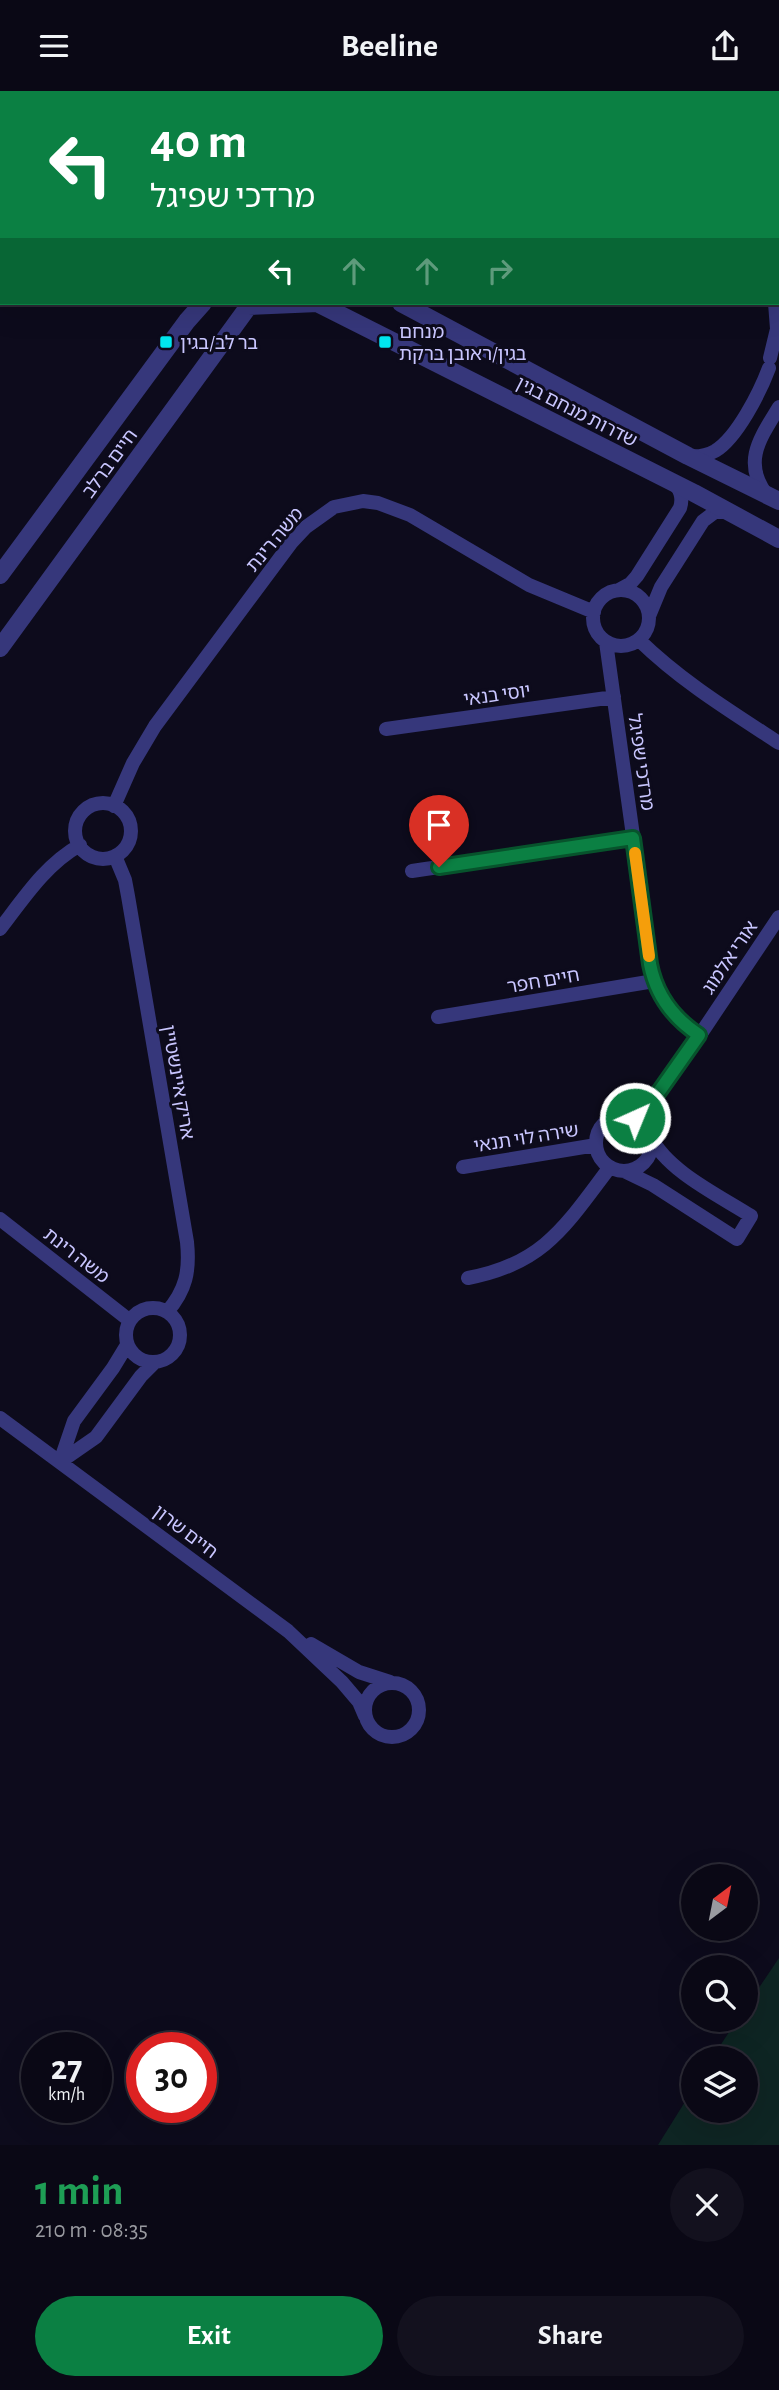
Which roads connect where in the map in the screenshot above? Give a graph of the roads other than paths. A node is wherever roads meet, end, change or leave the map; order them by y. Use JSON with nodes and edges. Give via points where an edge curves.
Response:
{"nodes":[{"id":1,"x":187,"y":305,"type":"edge"},
{"id":2,"x":201,"y":305,"type":"edge"},
{"id":3,"x":250,"y":305,"type":"edge"},
{"id":4,"x":321,"y":305,"type":"edge"},
{"id":5,"x":405,"y":305,"type":"edge"},
{"id":6,"x":775,"y":305,"type":"edge"},
{"id":7,"x":187,"y":321,"type":"junction"},
{"id":8,"x":773,"y":358,"type":"edge"},
{"id":9,"x":779,"y":386,"type":"edge"},
{"id":10,"x":779,"y":407,"type":"edge"},
{"id":11,"x":688,"y":456,"type":"junction"},
{"id":12,"x":671,"y":482,"type":"junction"},
{"id":13,"x":772,"y":498,"type":"edge"},
{"id":14,"x":729,"y":512,"type":"junction"},
{"id":15,"x":779,"y":538,"type":"edge"},
{"id":16,"x":0,"y":575,"type":"edge"},
{"id":17,"x":619,"y":590,"type":"junction"},
{"id":18,"x":594,"y":612,"type":"junction"},
{"id":19,"x":649,"y":616,"type":"junction"},
{"id":20,"x":639,"y":640,"type":"junction"},
{"id":21,"x":606,"y":642,"type":"junction"},
{"id":22,"x":0,"y":648,"type":"edge"},
{"id":23,"x":614,"y":697,"type":"junction"},
{"id":24,"x":386,"y":729,"type":"dead end"},
{"id":25,"x":779,"y":743,"type":"edge"},
{"id":26,"x":114,"y":806,"type":"junction"},
{"id":27,"x":633,"y":838,"type":"junction"},
{"id":28,"x":80,"y":845,"type":"junction"},
{"id":29,"x":115,"y":856,"type":"junction"},
{"id":30,"x":412,"y":871,"type":"dead end"},
{"id":31,"x":779,"y":918,"type":"edge"},
{"id":32,"x":0,"y":929,"type":"edge"},
{"id":33,"x":654,"y":981,"type":"junction"},
{"id":34,"x":438,"y":1017,"type":"dead end"},
{"id":35,"x":699,"y":1035,"type":"junction"},
{"id":36,"x":639,"y":1120,"type":"junction"},
{"id":37,"x":651,"y":1137,"type":"junction"},
{"id":38,"x":596,"y":1145,"type":"junction"},
{"id":39,"x":463,"y":1167,"type":"dead end"},
{"id":40,"x":617,"y":1169,"type":"junction"},
{"id":41,"x":0,"y":1219,"type":"edge"},
{"id":42,"x":468,"y":1278,"type":"dead end"},
{"id":43,"x":167,"y":1312,"type":"junction"},
{"id":44,"x":130,"y":1320,"type":"junction"},
{"id":45,"x":127,"y":1345,"type":"junction"},
{"id":46,"x":155,"y":1362,"type":"junction"},
{"id":47,"x":0,"y":1418,"type":"edge"},
{"id":48,"x":60,"y":1462,"type":"junction"},
{"id":49,"x":288,"y":1632,"type":"junction"},
{"id":50,"x":394,"y":1683,"type":"junction"},
{"id":51,"x":365,"y":1716,"type":"junction"}],
"edges":[{"from":1,"to":7,"type":"street"},
{"from":2,"to":7,"type":"street","name":"חיים ברלב"},
{"from":3,"to":22,"type":"street","name":"חיים ברלב"},
{"from":4,"to":12,"type":"street","name":"שדרות מנחם בגין"},
{"from":5,"to":11,"type":"street","name":"שדרות מנחם בגין"},
{"from":6,"to":8,"type":"street"},
{"from":7,"to":16,"type":"street","name":"חיים ברלב"},
{"from":8,"to":9,"type":"street","via":[[771,378]]},
{"from":8,"to":11,"type":"street","via":[[752,403],[724,444],[706,455]]},
{"from":10,"to":13,"type":"street","via":[[755,456],[756,475]]},
{"from":11,"to":13,"type":"street","name":"שדרות מנחם בגין"},
{"from":12,"to":14,"type":"street","name":"שדרות מנחם בגין"},
{"from":12,"to":17,"type":"street","via":[[680,492],[680,508],[637,576]]},
{"from":14,"to":15,"type":"street","name":"שדרות מנחם בגין"},
{"from":14,"to":19,"type":"street","via":[[715,512],[704,521],[661,587]]},
{"from":17,"to":18,"type":"street","via":[[600,600]]},
{"from":17,"to":19,"type":"street","via":[[640,597]]},
{"from":18,"to":21,"type":"street","via":[[595,629]]},
{"from":18,"to":26,"type":"street","name":"משה רינת","via":[[528,585],[393,508],[363,501],[334,507],[291,543],[155,726]]},
{"from":19,"to":20,"type":"street"},
{"from":20,"to":21,"type":"street","via":[[623,646]]},
{"from":20,"to":25,"type":"street","via":[[687,682]]},
{"from":21,"to":23,"type":"street","name":"מרדכי שפיגל"},
{"from":23,"to":24,"type":"street","name":"יוסי בנאי"},
{"from":23,"to":27,"type":"street","name":"מרדכי שפיגל"},
{"from":26,"to":28,"type":"street","via":[[97,804],[83,813],[76,829]]},
{"from":26,"to":29,"type":"street","via":[[127,817],[131,829],[127,846]]},
{"from":27,"to":30,"type":"street"},
{"from":27,"to":33,"type":"street","name":"מרדכי שפיגל"},
{"from":28,"to":29,"type":"street","via":[[97,858]]},
{"from":28,"to":32,"type":"street","via":[[48,868]]},
{"from":29,"to":43,"type":"street","name":"אריק איינשטיין","via":[[128,896],[187,1243],[185,1283]]},
{"from":31,"to":35,"type":"street","name":"אורי אלמוג"},
{"from":33,"to":34,"type":"street","name":"חיים חפר"},
{"from":33,"to":35,"type":"street","name":"מרדכי שפיגל","via":[[671,1011]]},
{"from":35,"to":36,"type":"street","name":"אורי אלמוג"},
{"from":36,"to":37,"type":"street"},
{"from":36,"to":38,"type":"street","via":[[626,1116],[610,1120]]},
{"from":37,"to":40,"type":"street","via":[[645,1162]]},
{"from":37,"to":40,"type":"street","via":[[677,1167],[751,1216],[737,1239],[653,1185]]},
{"from":38,"to":39,"type":"street","name":"שירה לוי תנאי"},
{"from":38,"to":40,"type":"street","via":[[600,1157]]},
{"from":40,"to":42,"type":"street","via":[[544,1247],[513,1265]]},
{"from":41,"to":44,"type":"street","name":"משה רינת"},
{"from":43,"to":44,"type":"street","via":[[147,1308]]},
{"from":43,"to":46,"type":"street","via":[[178,1325],[179,1341],[170,1356]]},
{"from":44,"to":45,"type":"street"},
{"from":45,"to":46,"type":"street","via":[[138,1358]]},
{"from":45,"to":48,"type":"street","via":[[74,1421]]},
{"from":46,"to":48,"type":"street","via":[[96,1437]]},
{"from":47,"to":48,"type":"street","name":"חיים שרון"},
{"from":48,"to":49,"type":"street","name":"חיים שרון"},
{"from":49,"to":50,"type":"street","name":"חיים שרון","via":[[359,1672]]},
{"from":49,"to":51,"type":"street","name":"חיים שרון","via":[[342,1682]]},
{"from":50,"to":51,"type":"street","via":[[372,1691]]},
{"from":50,"to":51,"type":"street","via":[[406,1687],[417,1700],[419,1713],[412,1728],[389,1737],[374,1731]]}]}
